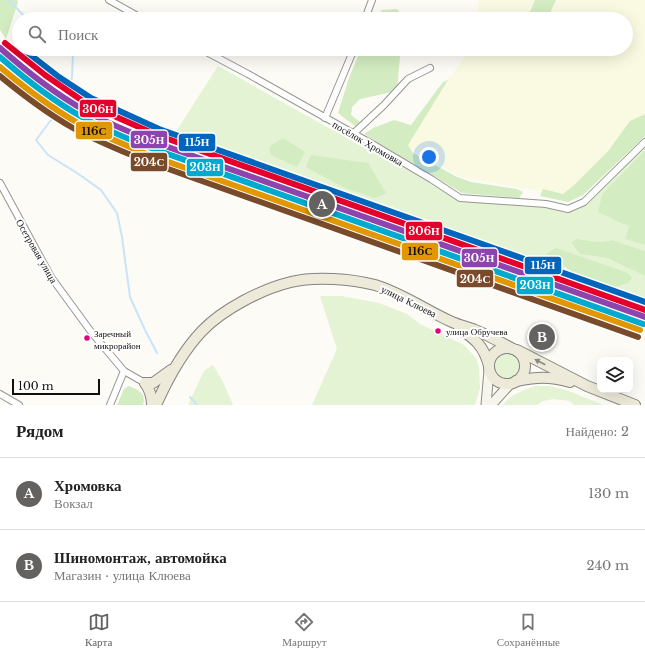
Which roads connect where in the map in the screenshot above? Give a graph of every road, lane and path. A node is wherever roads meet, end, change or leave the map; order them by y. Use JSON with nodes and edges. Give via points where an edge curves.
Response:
{"nodes":[{"id":1,"x":109,"y":0,"type":"edge"},
{"id":2,"x":372,"y":0,"type":"edge"},
{"id":3,"x":130,"y":12,"type":"edge"},
{"id":4,"x":368,"y":12,"type":"edge"},
{"id":5,"x":214,"y":56,"type":"edge"},
{"id":6,"x":351,"y":56,"type":"edge"},
{"id":7,"x":430,"y":68,"type":"dead end"},
{"id":8,"x":325,"y":118,"type":"junction"},
{"id":9,"x":354,"y":134,"type":"junction"},
{"id":10,"x":645,"y":142,"type":"edge"},
{"id":11,"x":0,"y":183,"type":"edge"},
{"id":12,"x":453,"y":323,"type":"junction"},
{"id":13,"x":515,"y":349,"type":"junction"},
{"id":14,"x":174,"y":367,"type":"junction"},
{"id":15,"x":490,"y":370,"type":"junction"},
{"id":16,"x":124,"y":371,"type":"junction"},
{"id":17,"x":513,"y":382,"type":"junction"},
{"id":18,"x":145,"y":383,"type":"junction"},
{"id":19,"x":587,"y":386,"type":"junction"},
{"id":20,"x":0,"y":394,"type":"edge"},
{"id":21,"x":19,"y":405,"type":"edge"},
{"id":22,"x":110,"y":405,"type":"edge"},
{"id":23,"x":152,"y":405,"type":"edge"},
{"id":24,"x":156,"y":405,"type":"edge"},
{"id":25,"x":486,"y":405,"type":"edge"},
{"id":26,"x":491,"y":405,"type":"edge"},
{"id":27,"x":635,"y":405,"type":"edge"}],
"edges":[{"from":1,"to":3,"type":"street"},
{"from":2,"to":4,"type":"street"},
{"from":5,"to":8,"type":"street","name":"посёлок Хромовка"},
{"from":6,"to":8,"type":"street"},
{"from":7,"to":9,"type":"street","via":[[408,79]]},
{"from":8,"to":9,"type":"street","name":"посёлок Хромовка"},
{"from":9,"to":10,"type":"street","name":"посёлок Хромовка","via":[[460,198],[546,204],[568,209],[584,202]]},
{"from":11,"to":16,"type":"street","name":"Осетровая улица","via":[[51,277]]},
{"from":12,"to":13,"type":"main road","name":"улица Клюева","via":[[474,329]]},
{"from":12,"to":14,"type":"main road","name":"улица Клюева","via":[[376,286],[332,279],[292,282],[258,294],[215,319],[202,331]]},
{"from":12,"to":15,"type":"main road","name":"улица Клюева","via":[[480,344],[486,354]]},
{"from":13,"to":15,"type":"main road","via":[[503,348],[495,352],[490,360]]},
{"from":13,"to":17,"type":"main road","via":[[523,357],[525,366],[523,375]]},
{"from":19,"to":13,"type":"main road","name":"улица Клюева","one_way":true},
{"from":14,"to":18,"type":"main road","via":[[161,378]]},
{"from":14,"to":24,"type":"main road","name":"улица Клюева"},
{"from":15,"to":17,"type":"main road","via":[[497,381],[506,384]]},
{"from":15,"to":25,"type":"street"},
{"from":16,"to":18,"type":"street","name":"Осетровая улица"},
{"from":16,"to":22,"type":"street"},
{"from":17,"to":19,"type":"main road","name":"улица Клюева","via":[[548,377]]},
{"from":17,"to":26,"type":"street"},
{"from":18,"to":23,"type":"main road","via":[[150,390]]},
{"from":19,"to":27,"type":"main road","name":"улица Клюева"},
{"from":20,"to":21,"type":"street"}]}
